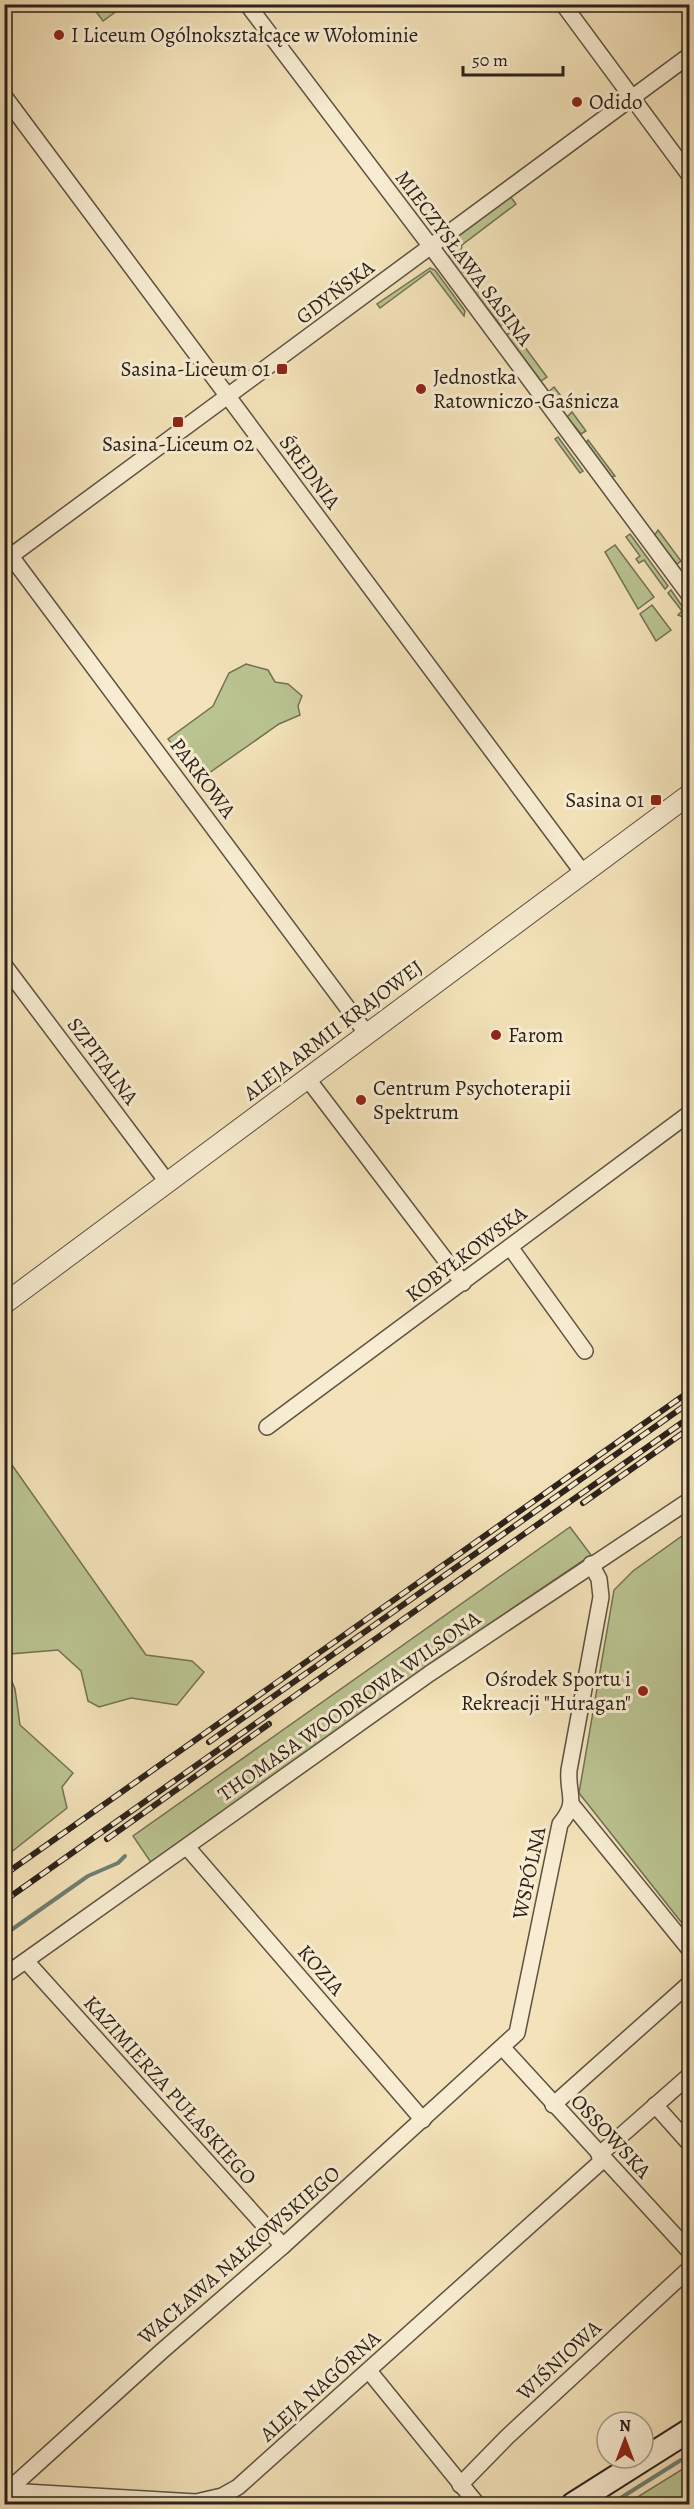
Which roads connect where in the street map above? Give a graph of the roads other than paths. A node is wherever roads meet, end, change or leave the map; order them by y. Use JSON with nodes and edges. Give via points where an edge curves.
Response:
{"nodes":[{"id":1,"x":247,"y":4,"type":"edge"},
{"id":2,"x":563,"y":4,"type":"edge"},
{"id":3,"x":690,"y":55,"type":"edge"},
{"id":4,"x":4,"y":96,"type":"edge"},
{"id":5,"x":631,"y":98,"type":"junction"},
{"id":6,"x":690,"y":177,"type":"edge"},
{"id":7,"x":431,"y":246,"type":"junction"},
{"id":8,"x":228,"y":398,"type":"junction"},
{"id":9,"x":7,"y":555,"type":"edge"},
{"id":10,"x":690,"y":596,"type":"edge"},
{"id":11,"x":690,"y":794,"type":"edge"},
{"id":12,"x":583,"y":873,"type":"junction"},
{"id":13,"x":4,"y":965,"type":"edge"},
{"id":14,"x":368,"y":1034,"type":"junction"},
{"id":15,"x":307,"y":1078,"type":"junction"},
{"id":16,"x":690,"y":1113,"type":"edge"},
{"id":17,"x":168,"y":1183,"type":"junction"},
{"id":18,"x":510,"y":1247,"type":"junction"},
{"id":19,"x":463,"y":1283,"type":"junction"},
{"id":20,"x":4,"y":1304,"type":"edge"},
{"id":21,"x":585,"y":1351,"type":"dead end"},
{"id":22,"x":267,"y":1427,"type":"dead end"},
{"id":23,"x":690,"y":1500,"type":"edge"},
{"id":24,"x":591,"y":1564,"type":"junction"},
{"id":25,"x":572,"y":1805,"type":"junction"},
{"id":26,"x":188,"y":1847,"type":"junction"},
{"id":27,"x":690,"y":1950,"type":"edge"},
{"id":28,"x":32,"y":1957,"type":"junction"},
{"id":29,"x":4,"y":1976,"type":"edge"},
{"id":30,"x":690,"y":1983,"type":"edge"},
{"id":31,"x":502,"y":2048,"type":"junction"},
{"id":32,"x":690,"y":2075,"type":"edge"},
{"id":33,"x":553,"y":2105,"type":"junction"},
{"id":34,"x":655,"y":2105,"type":"junction"},
{"id":35,"x":423,"y":2120,"type":"junction"},
{"id":36,"x":688,"y":2142,"type":"edge"},
{"id":37,"x":602,"y":2157,"type":"junction"},
{"id":38,"x":283,"y":2246,"type":"junction"},
{"id":39,"x":690,"y":2252,"type":"edge"},
{"id":40,"x":690,"y":2268,"type":"edge"},
{"id":41,"x":369,"y":2371,"type":"junction"},
{"id":42,"x":690,"y":2430,"type":"edge"},
{"id":43,"x":460,"y":2486,"type":"junction"},
{"id":44,"x":6,"y":2493,"type":"edge"},
{"id":45,"x":477,"y":2505,"type":"edge"},
{"id":46,"x":573,"y":2505,"type":"edge"}],
"edges":[{"from":1,"to":7,"type":"street","name":"MIECZYSŁAWA SASINA"},
{"from":2,"to":5,"type":"street"},
{"from":3,"to":5,"type":"street","name":"GDYŃSKA"},
{"from":4,"to":8,"type":"street","name":"ŚREDNIA"},
{"from":5,"to":6,"type":"street"},
{"from":5,"to":7,"type":"street","name":"GDYŃSKA"},
{"from":7,"to":8,"type":"street","name":"GDYŃSKA"},
{"from":7,"to":10,"type":"street","name":"MIECZYSŁAWA SASINA"},
{"from":8,"to":9,"type":"street","name":"GDYŃSKA"},
{"from":8,"to":12,"type":"street","name":"ŚREDNIA"},
{"from":9,"to":14,"type":"street","name":"PARKOWA"},
{"from":11,"to":12,"type":"street","name":"ALEJA ARMII KRAJOWEJ"},
{"from":12,"to":14,"type":"street","name":"ALEJA ARMII KRAJOWEJ"},
{"from":13,"to":17,"type":"street","name":"SZPITALNA"},
{"from":14,"to":15,"type":"street","name":"ALEJA ARMII KRAJOWEJ"},
{"from":15,"to":17,"type":"street","name":"ALEJA ARMII KRAJOWEJ"},
{"from":15,"to":19,"type":"street"},
{"from":16,"to":18,"type":"street","name":"KOBYŁKOWSKA"},
{"from":17,"to":20,"type":"street","name":"ALEJA ARMII KRAJOWEJ"},
{"from":18,"to":19,"type":"street","name":"KOBYŁKOWSKA"},
{"from":18,"to":21,"type":"street"},
{"from":19,"to":22,"type":"street","name":"KOBYŁKOWSKA"},
{"from":23,"to":24,"type":"street","name":"THOMASA WOODROWA WILSONA"},
{"from":24,"to":25,"type":"street","via":[[599,1579],[601,1597],[569,1770]]},
{"from":24,"to":26,"type":"street","name":"THOMASA WOODROWA WILSONA","via":[[429,1674]]},
{"from":25,"to":27,"type":"street"},
{"from":25,"to":31,"type":"street","name":"WSPÓLNA","via":[[561,1824],[517,2033]]},
{"from":26,"to":28,"type":"street","name":"THOMASA WOODROWA WILSONA"},
{"from":26,"to":35,"type":"street","name":"KOZIA"},
{"from":28,"to":29,"type":"street","name":"THOMASA WOODROWA WILSONA"},
{"from":28,"to":38,"type":"street","name":"KAZIMIERZA PUŁASKIEGO"},
{"from":30,"to":33,"type":"street"},
{"from":31,"to":33,"type":"street","name":"OSSOWSKA"},
{"from":31,"to":35,"type":"street","name":"WACŁAWA NAŁKOWSKIEGO"},
{"from":32,"to":34,"type":"street","name":"ALEJA NAGÓRNA"},
{"from":33,"to":37,"type":"street","name":"OSSOWSKA"},
{"from":34,"to":36,"type":"street"},
{"from":34,"to":37,"type":"street","name":"ALEJA NAGÓRNA"},
{"from":35,"to":38,"type":"street","name":"WACŁAWA NAŁKOWSKIEGO"},
{"from":37,"to":39,"type":"street","name":"OSSOWSKA"},
{"from":37,"to":41,"type":"street","name":"ALEJA NAGÓRNA"},
{"from":38,"to":44,"type":"street","name":"WACŁAWA NAŁKOWSKIEGO"},
{"from":40,"to":43,"type":"street","name":"WIŚNIOWA","via":[[507,2437]]},
{"from":41,"to":43,"type":"street"},
{"from":41,"to":44,"type":"street","name":"ALEJA NAGÓRNA","via":[[238,2487],[222,2496],[196,2502]]},
{"from":42,"to":46,"type":"main road"},
{"from":43,"to":45,"type":"street"}]}
